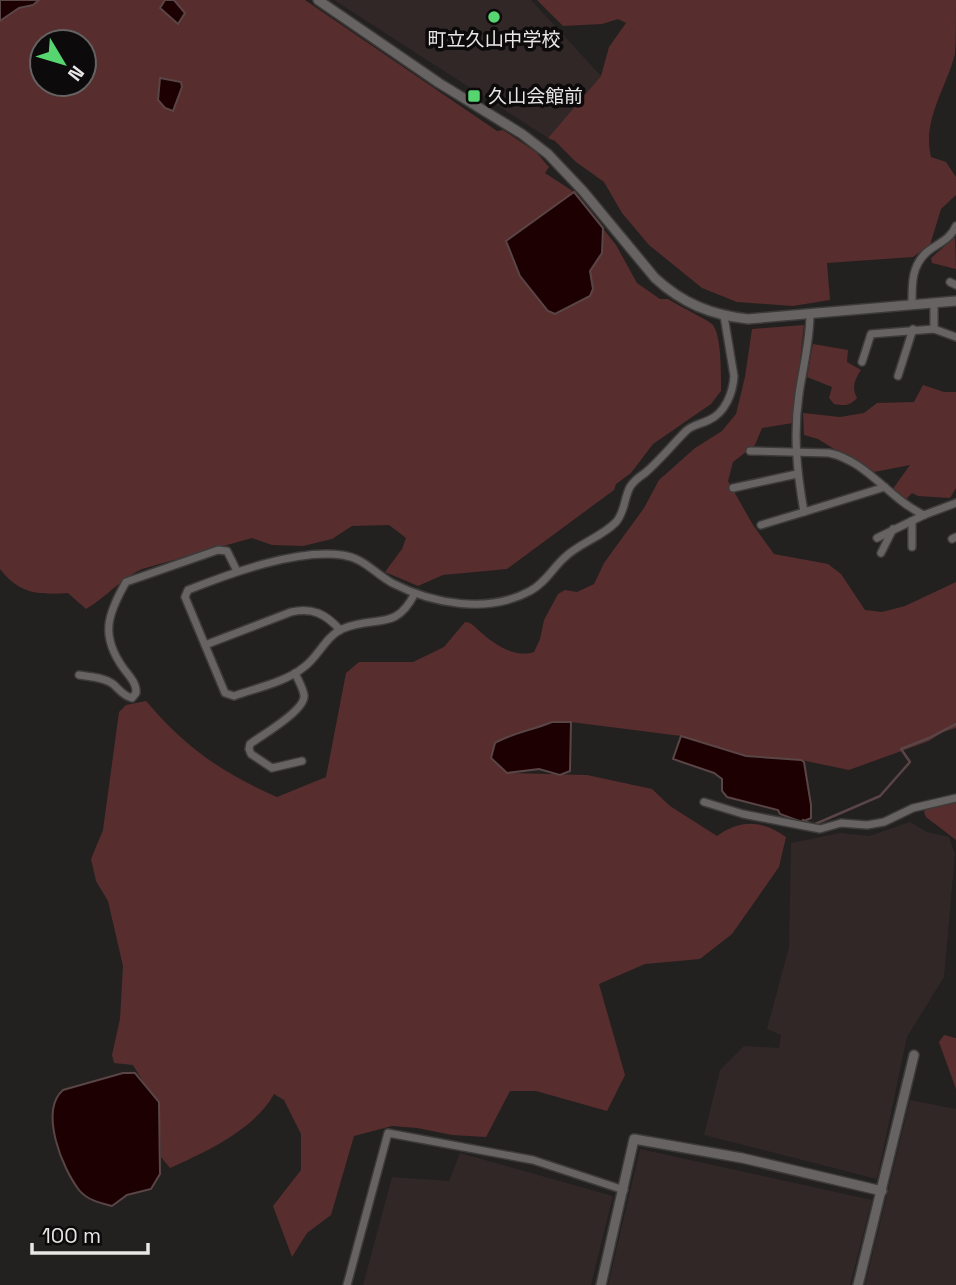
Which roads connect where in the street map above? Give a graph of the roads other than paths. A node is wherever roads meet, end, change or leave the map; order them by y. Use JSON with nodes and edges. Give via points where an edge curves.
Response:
{"nodes":[{"id":1,"x":318,"y":0,"type":"edge"},
{"id":2,"x":956,"y":226,"type":"edge"},
{"id":3,"x":956,"y":301,"type":"edge"},
{"id":4,"x":934,"y":303,"type":"junction"},
{"id":5,"x":912,"y":305,"type":"junction"},
{"id":6,"x":810,"y":314,"type":"junction"},
{"id":7,"x":724,"y":316,"type":"junction"},
{"id":8,"x":913,"y":329,"type":"junction"},
{"id":9,"x":934,"y":329,"type":"junction"},
{"id":10,"x":956,"y":337,"type":"edge"},
{"id":11,"x":862,"y":362,"type":"dead end"},
{"id":12,"x":898,"y":376,"type":"dead end"},
{"id":13,"x":750,"y":451,"type":"dead end"},
{"id":14,"x":795,"y":453,"type":"junction"},
{"id":15,"x":797,"y":474,"type":"junction"},
{"id":16,"x":885,"y":487,"type":"junction"},
{"id":17,"x":733,"y":488,"type":"dead end"},
{"id":18,"x":956,"y":503,"type":"edge"},
{"id":19,"x":804,"y":512,"type":"junction"},
{"id":20,"x":924,"y":515,"type":"junction"},
{"id":21,"x":912,"y":521,"type":"junction"},
{"id":22,"x":761,"y":525,"type":"dead end"},
{"id":23,"x":893,"y":529,"type":"junction"},
{"id":24,"x":877,"y":538,"type":"dead end"},
{"id":25,"x":912,"y":547,"type":"dead end"},
{"id":26,"x":881,"y":553,"type":"dead end"},
{"id":27,"x":237,"y":571,"type":"junction"},
{"id":28,"x":415,"y":593,"type":"junction"},
{"id":29,"x":340,"y":630,"type":"junction"},
{"id":30,"x":205,"y":645,"type":"junction"},
{"id":31,"x":295,"y":673,"type":"junction"},
{"id":32,"x":79,"y":676,"type":"dead end"},
{"id":33,"x":302,"y":761,"type":"dead end"},
{"id":34,"x":956,"y":798,"type":"edge"},
{"id":35,"x":704,"y":802,"type":"dead end"},
{"id":36,"x":914,"y":1055,"type":"dead end"},
{"id":37,"x":624,"y":1190,"type":"junction"},
{"id":38,"x":882,"y":1191,"type":"junction"},
{"id":39,"x":347,"y":1285,"type":"edge"},
{"id":40,"x":601,"y":1285,"type":"edge"},
{"id":41,"x":858,"y":1285,"type":"edge"}],
"edges":[{"from":1,"to":7,"type":"street","via":[[533,143],[569,175],[655,278],[682,300]]},
{"from":2,"to":5,"type":"street","via":[[916,267]]},
{"from":3,"to":4,"type":"street"},
{"from":4,"to":5,"type":"street"},
{"from":4,"to":9,"type":"street"},
{"from":5,"to":6,"type":"street"},
{"from":6,"to":7,"type":"street"},
{"from":6,"to":14,"type":"street"},
{"from":7,"to":28,"type":"street","via":[[734,376],[725,406],[714,418],[688,429],[638,478],[617,521],[565,556],[530,591],[507,600],[464,605]]},
{"from":8,"to":9,"type":"street"},
{"from":8,"to":11,"type":"street","via":[[871,334]]},
{"from":8,"to":12,"type":"street"},
{"from":9,"to":10,"type":"street"},
{"from":13,"to":14,"type":"street"},
{"from":14,"to":15,"type":"street"},
{"from":14,"to":16,"type":"street","via":[[841,456]]},
{"from":15,"to":17,"type":"street"},
{"from":15,"to":19,"type":"street"},
{"from":16,"to":19,"type":"street"},
{"from":16,"to":20,"type":"street"},
{"from":18,"to":20,"type":"street"},
{"from":19,"to":22,"type":"street"},
{"from":20,"to":21,"type":"street"},
{"from":21,"to":23,"type":"street"},
{"from":21,"to":25,"type":"street"},
{"from":23,"to":24,"type":"street"},
{"from":23,"to":26,"type":"street"},
{"from":27,"to":28,"type":"street","via":[[316,554],[341,555],[366,563]]},
{"from":27,"to":30,"type":"street","via":[[188,590],[185,597]]},
{"from":27,"to":32,"type":"street","via":[[227,551],[218,550],[126,582],[111,608],[109,639],[116,658],[137,687],[136,693],[132,698],[124,696],[112,683]]},
{"from":28,"to":29,"type":"street","via":[[397,617]]},
{"from":29,"to":30,"type":"street","via":[[317,611],[305,609]]},
{"from":29,"to":31,"type":"street"},
{"from":30,"to":31,"type":"street","via":[[225,693],[233,696]]},
{"from":31,"to":33,"type":"street","via":[[304,700],[292,716],[249,749],[272,768]]},
{"from":34,"to":35,"type":"street","via":[[922,805],[884,822],[841,823],[820,829]]},
{"from":36,"to":38,"type":"street"},
{"from":37,"to":38,"type":"street","via":[[635,1139]]},
{"from":37,"to":39,"type":"street","via":[[533,1160],[388,1133]]},
{"from":37,"to":40,"type":"street"},
{"from":38,"to":41,"type":"street"}]}
